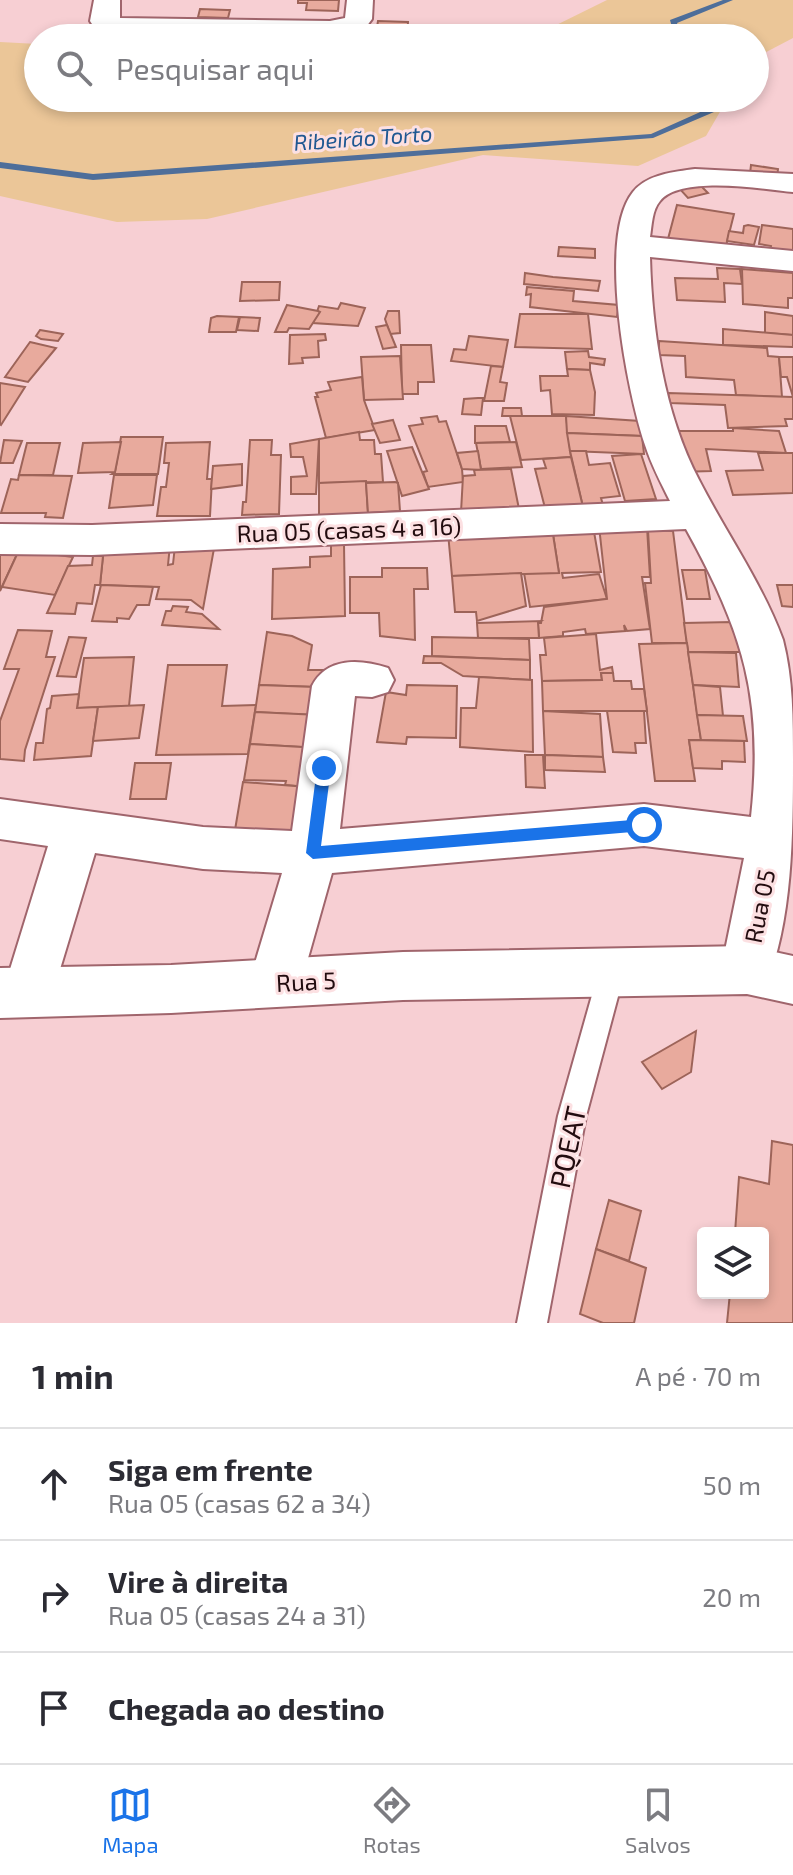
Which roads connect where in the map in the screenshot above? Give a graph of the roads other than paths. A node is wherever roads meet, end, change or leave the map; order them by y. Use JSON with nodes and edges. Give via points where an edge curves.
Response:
{"nodes":[{"id":1,"x":107,"y":0,"type":"edge"},
{"id":2,"x":360,"y":0,"type":"edge"},
{"id":3,"x":111,"y":24,"type":"edge"},
{"id":4,"x":354,"y":24,"type":"edge"},
{"id":5,"x":793,"y":183,"type":"edge"},
{"id":6,"x":633,"y":245,"type":"junction"},
{"id":7,"x":793,"y":261,"type":"edge"},
{"id":8,"x":698,"y":514,"type":"junction"},
{"id":9,"x":0,"y":539,"type":"edge"},
{"id":10,"x":372,"y":680,"type":"dead end"},
{"id":11,"x":0,"y":819,"type":"edge"},
{"id":12,"x":77,"y":830,"type":"junction"},
{"id":13,"x":772,"y":841,"type":"junction"},
{"id":14,"x":313,"y":853,"type":"junction"},
{"id":15,"x":611,"y":974,"type":"junction"},
{"id":16,"x":770,"y":975,"type":"edge"},
{"id":17,"x":275,"y":983,"type":"junction"},
{"id":18,"x":15,"y":993,"type":"edge"},
{"id":19,"x":532,"y":1323,"type":"edge"}],
"edges":[{"from":1,"to":3,"type":"street","via":[[104,21]]},
{"from":2,"to":4,"type":"street"},
{"from":5,"to":6,"type":"street","name":"Rua 05","via":[[706,177],[666,184],[646,196],[636,216]]},
{"from":6,"to":7,"type":"street"},
{"from":6,"to":8,"type":"street","name":"Rua 05","via":[[633,289],[654,415]]},
{"from":8,"to":9,"type":"street","name":"Rua 05 (casas 4 a 16)","via":[[92,540]]},
{"from":8,"to":13,"type":"street","name":"Rua 05","via":[[758,624],[771,674],[781,742],[781,788]]},
{"from":10,"to":14,"type":"street","via":[[349,678],[334,686]]},
{"from":11,"to":12,"type":"street"},
{"from":12,"to":14,"type":"street","via":[[203,848]]},
{"from":12,"to":18,"type":"street"},
{"from":13,"to":14,"type":"street","via":[[644,825]]},
{"from":13,"to":16,"type":"street","name":"Rua 05"},
{"from":14,"to":17,"type":"street"},
{"from":15,"to":16,"type":"street","name":"Rua 5"},
{"from":15,"to":17,"type":"street","name":"Rua 5"},
{"from":15,"to":19,"type":"lane","name":"PQEAT","via":[[572,1116]]},
{"from":17,"to":18,"type":"street","name":"Rua 5"}]}
